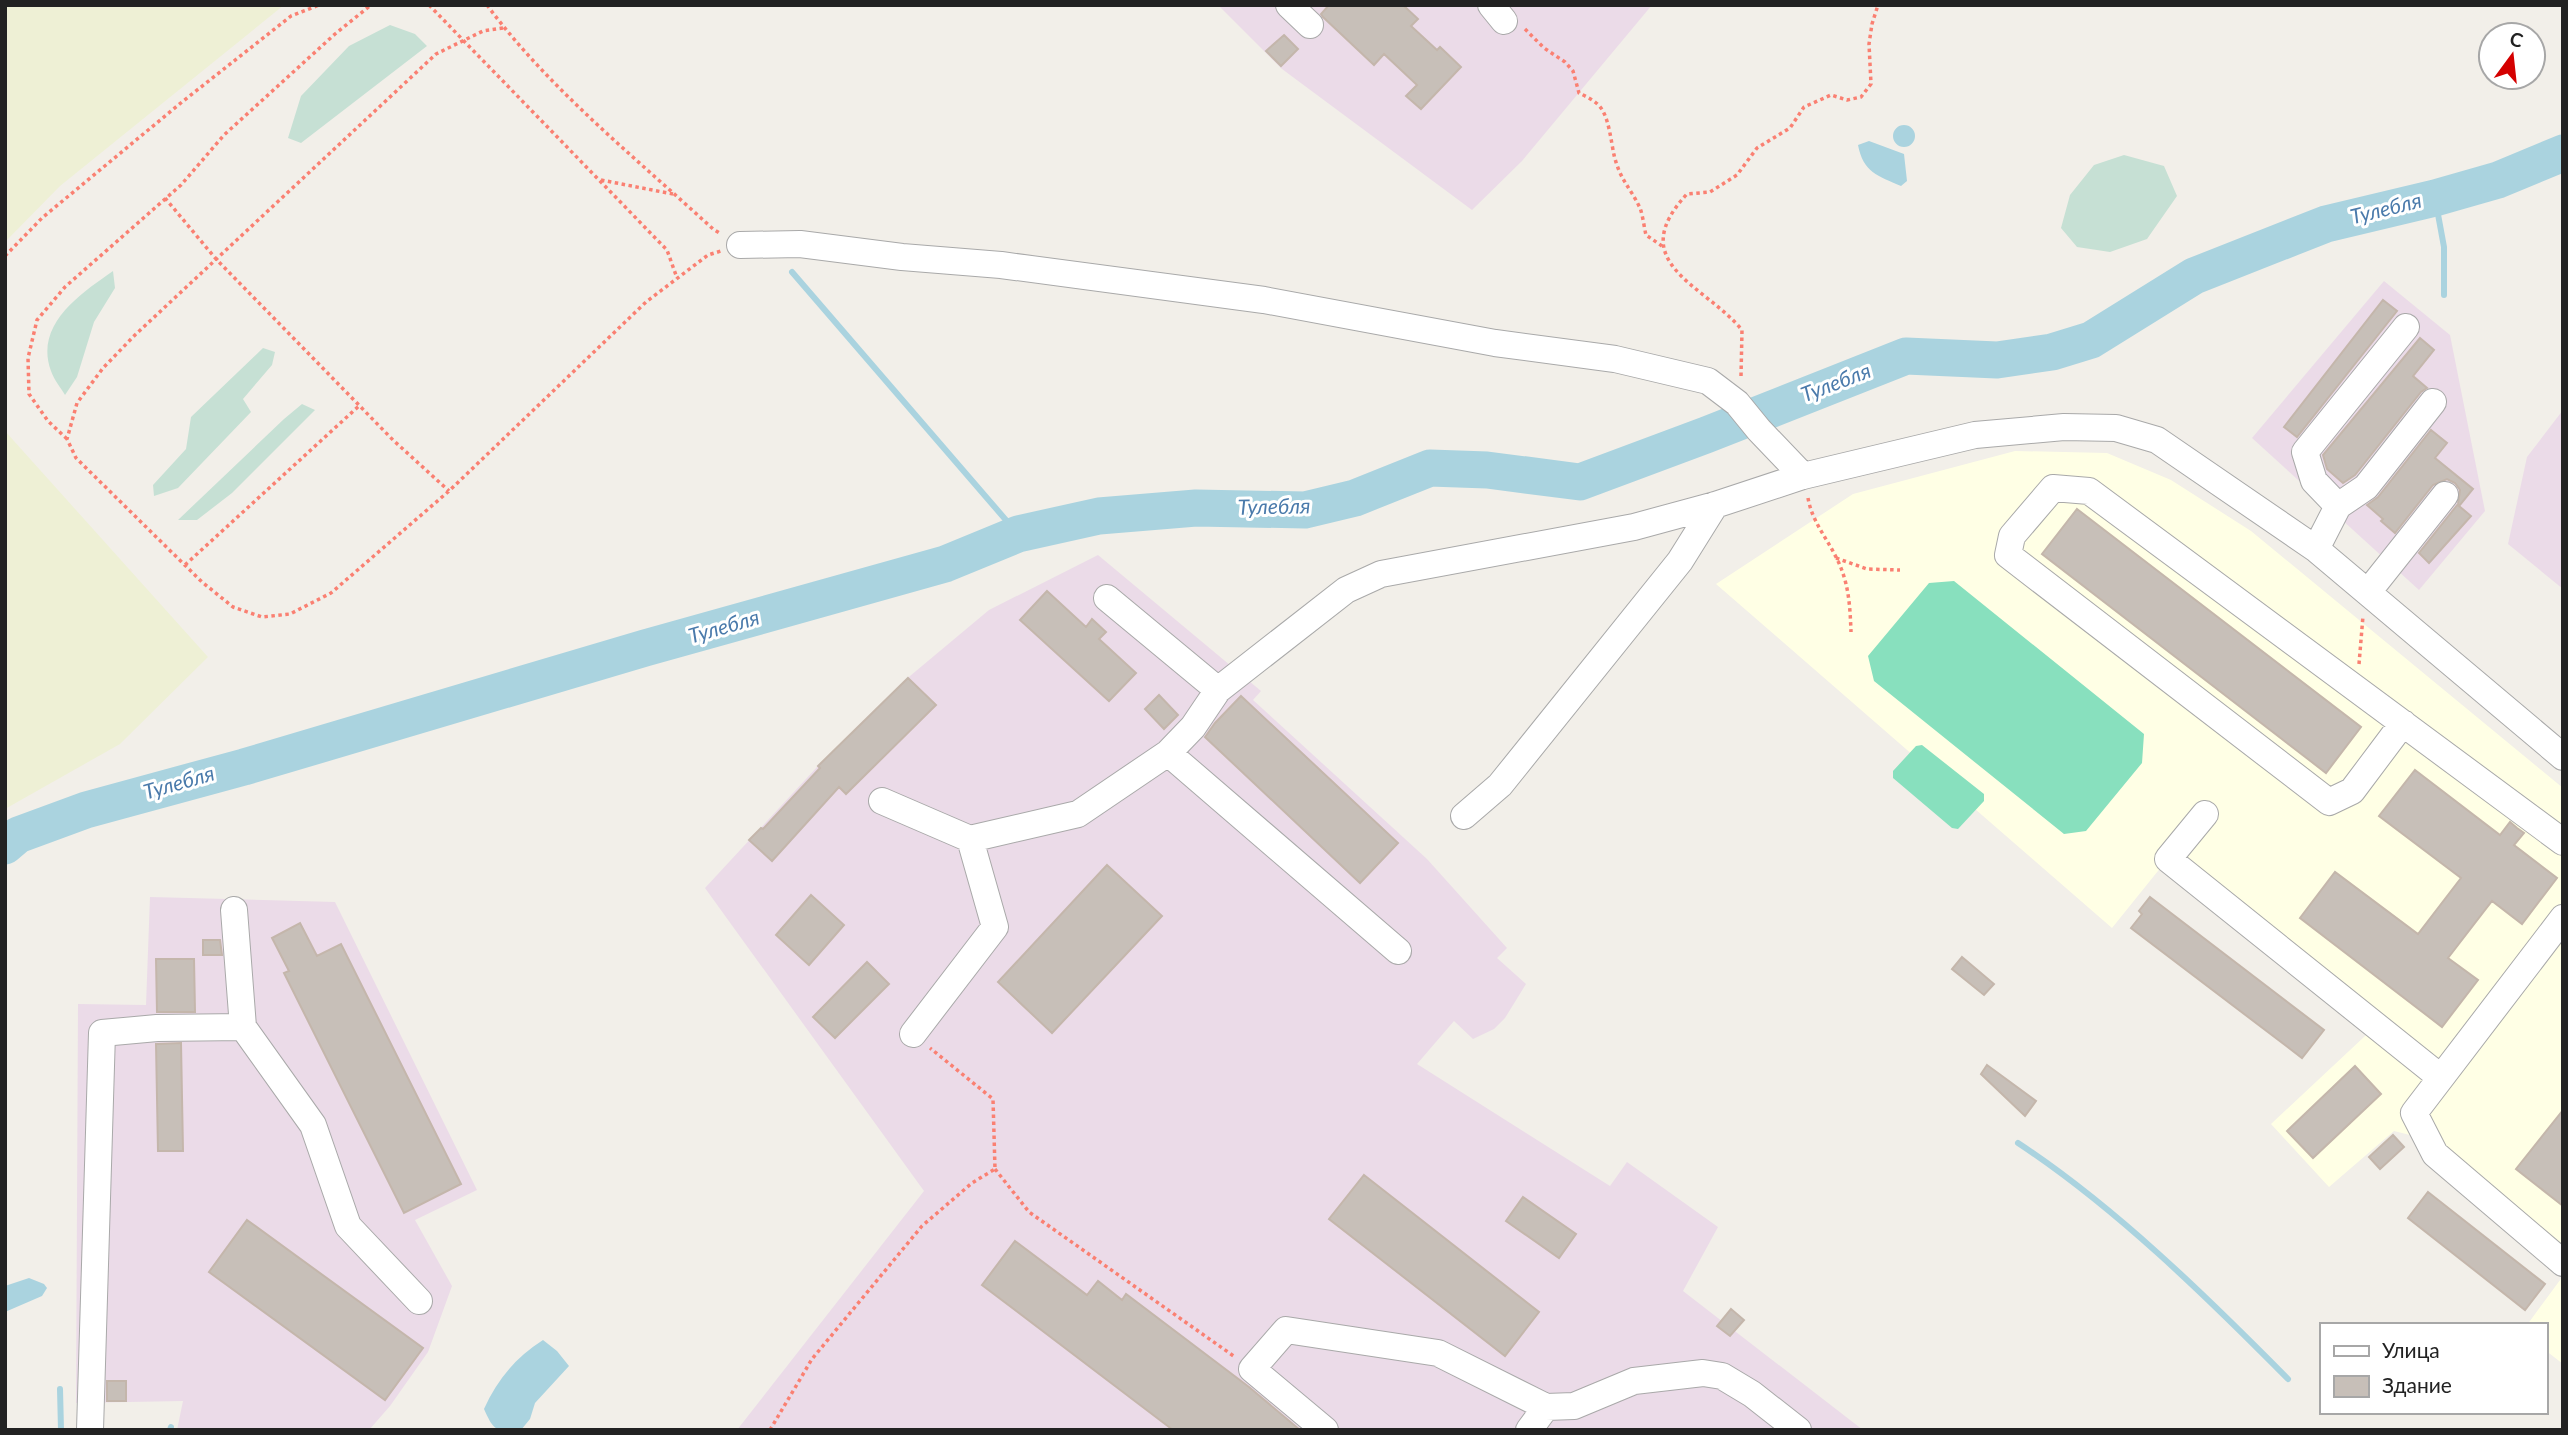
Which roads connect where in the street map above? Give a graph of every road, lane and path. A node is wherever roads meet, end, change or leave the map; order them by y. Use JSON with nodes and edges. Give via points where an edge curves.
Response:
{"nodes":[{"id":1,"x":319,"y":5,"type":"edge"},
{"id":2,"x":371,"y":5,"type":"edge"},
{"id":3,"x":429,"y":5,"type":"edge"},
{"id":4,"x":486,"y":5,"type":"edge"},
{"id":5,"x":1289,"y":5,"type":"edge"},
{"id":6,"x":1878,"y":5,"type":"edge"},
{"id":7,"x":1498,"y":13,"type":"edge"},
{"id":8,"x":1310,"y":25,"type":"dead end"},
{"id":9,"x":503,"y":28,"type":"junction"},
{"id":10,"x":463,"y":41,"type":"junction"},
{"id":11,"x":600,"y":180,"type":"junction"},
{"id":12,"x":675,"y":194,"type":"junction"},
{"id":13,"x":165,"y":198,"type":"junction"},
{"id":14,"x":740,"y":246,"type":"junction"},
{"id":15,"x":1662,"y":246,"type":"junction"},
{"id":16,"x":5,"y":256,"type":"edge"},
{"id":17,"x":216,"y":259,"type":"junction"},
{"id":18,"x":677,"y":278,"type":"junction"},
{"id":19,"x":2406,"y":327,"type":"dead end"},
{"id":20,"x":1737,"y":402,"type":"junction"},
{"id":21,"x":2433,"y":402,"type":"dead end"},
{"id":22,"x":360,"y":405,"type":"junction"},
{"id":23,"x":67,"y":439,"type":"junction"},
{"id":24,"x":1803,"y":475,"type":"junction"},
{"id":25,"x":449,"y":491,"type":"junction"},
{"id":26,"x":2445,"y":495,"type":"dead end"},
{"id":27,"x":1715,"y":505,"type":"junction"},
{"id":28,"x":2338,"y":506,"type":"junction"},
{"id":29,"x":2316,"y":549,"type":"junction"},
{"id":30,"x":1836,"y":558,"type":"junction"},
{"id":31,"x":184,"y":565,"type":"junction"},
{"id":32,"x":1900,"y":570,"type":"dead end"},
{"id":33,"x":2368,"y":592,"type":"junction"},
{"id":34,"x":1107,"y":598,"type":"dead end"},
{"id":35,"x":1851,"y":632,"type":"dead end"},
{"id":36,"x":1218,"y":690,"type":"junction"},
{"id":37,"x":2358,"y":690,"type":"junction"},
{"id":38,"x":2403,"y":723,"type":"junction"},
{"id":39,"x":1168,"y":753,"type":"junction"},
{"id":40,"x":2563,"y":757,"type":"edge"},
{"id":41,"x":882,"y":801,"type":"dead end"},
{"id":42,"x":2205,"y":814,"type":"dead end"},
{"id":43,"x":1464,"y":816,"type":"dead end"},
{"id":44,"x":970,"y":839,"type":"junction"},
{"id":45,"x":2563,"y":842,"type":"edge"},
{"id":46,"x":234,"y":910,"type":"dead end"},
{"id":47,"x":2563,"y":918,"type":"edge"},
{"id":48,"x":1398,"y":951,"type":"dead end"},
{"id":49,"x":243,"y":1027,"type":"junction"},
{"id":50,"x":913,"y":1034,"type":"joint"},
{"id":51,"x":2440,"y":1077,"type":"junction"},
{"id":52,"x":995,"y":1169,"type":"junction"},
{"id":53,"x":2563,"y":1263,"type":"edge"},
{"id":54,"x":419,"y":1301,"type":"dead end"},
{"id":55,"x":1252,"y":1369,"type":"junction"},
{"id":56,"x":1546,"y":1407,"type":"junction"},
{"id":57,"x":90,"y":1430,"type":"edge"},
{"id":58,"x":770,"y":1430,"type":"edge"},
{"id":59,"x":1325,"y":1430,"type":"edge"},
{"id":60,"x":1529,"y":1430,"type":"edge"},
{"id":61,"x":1798,"y":1430,"type":"edge"}],
"edges":[{"from":1,"to":16,"type":"path","via":[[292,16],[182,102],[42,218]]},
{"from":2,"to":13,"type":"path","via":[[224,135]]},
{"from":3,"to":10,"type":"path"},
{"from":4,"to":9,"type":"path"},
{"from":5,"to":8,"type":"street"},
{"from":6,"to":15,"type":"path","via":[[1869,44],[1871,84],[1861,97],[1847,100],[1831,95],[1804,107],[1790,128],[1757,148],[1737,175],[1710,192],[1687,194],[1662,233]]},
{"from":7,"to":15,"type":"path","via":[[1526,29],[1565,62],[1573,71],[1579,93],[1604,111],[1620,178],[1640,209],[1646,235]]},
{"from":9,"to":10,"type":"path"},
{"from":9,"to":12,"type":"path"},
{"from":10,"to":11,"type":"path"},
{"from":10,"to":17,"type":"path","via":[[436,54]]},
{"from":11,"to":12,"type":"path"},
{"from":11,"to":18,"type":"path","via":[[667,250]]},
{"from":12,"to":14,"type":"path","via":[[713,229]]},
{"from":13,"to":17,"type":"path"},
{"from":13,"to":23,"type":"path","via":[[65,287],[37,320],[28,358],[29,394],[47,421]]},
{"from":14,"to":18,"type":"path","via":[[708,255]]},
{"from":14,"to":20,"type":"street","via":[[800,244],[1264,300],[1495,343],[1615,359],[1708,382]]},
{"from":15,"to":20,"type":"path","via":[[1671,266],[1690,286],[1742,330]]},
{"from":17,"to":22,"type":"path"},
{"from":17,"to":23,"type":"path","via":[[103,368],[77,403]]},
{"from":18,"to":25,"type":"path","via":[[646,302]]},
{"from":19,"to":28,"type":"street","via":[[2305,452],[2314,481]]},
{"from":20,"to":24,"type":"street"},
{"from":21,"to":28,"type":"street","via":[[2366,487]]},
{"from":22,"to":25,"type":"path"},
{"from":22,"to":31,"type":"path"},
{"from":23,"to":31,"type":"path","via":[[76,458]]},
{"from":24,"to":27,"type":"street"},
{"from":24,"to":29,"type":"street","via":[[1975,435],[2064,427],[2116,428],[2157,440]]},
{"from":24,"to":30,"type":"path","via":[[1810,510]]},
{"from":25,"to":31,"type":"path","via":[[331,593],[290,614],[261,617],[233,607]]},
{"from":26,"to":33,"type":"street"},
{"from":27,"to":36,"type":"street","via":[[1634,527],[1381,573],[1346,590]]},
{"from":27,"to":43,"type":"street","via":[[1680,561],[1500,785]]},
{"from":28,"to":29,"type":"street"},
{"from":29,"to":33,"type":"street"},
{"from":30,"to":32,"type":"path","via":[[1867,569]]},
{"from":30,"to":35,"type":"path","via":[[1849,590]]},
{"from":33,"to":37,"type":"path","via":[[2359,645]]},
{"from":33,"to":40,"type":"street"},
{"from":34,"to":36,"type":"street"},
{"from":36,"to":39,"type":"street"},
{"from":37,"to":38,"type":"street"},
{"from":37,"to":38,"type":"street","via":[[2089,491],[2053,488],[2012,536],[2008,555],[2329,802],[2352,791]]},
{"from":38,"to":45,"type":"street"},
{"from":39,"to":44,"type":"street","via":[[1077,814]]},
{"from":39,"to":48,"type":"street"},
{"from":41,"to":44,"type":"street"},
{"from":42,"to":51,"type":"street","via":[[2168,859]]},
{"from":44,"to":50,"type":"street","via":[[995,927]]},
{"from":46,"to":49,"type":"street"},
{"from":47,"to":51,"type":"street"},
{"from":49,"to":54,"type":"street","via":[[313,1125],[348,1226]]},
{"from":49,"to":57,"type":"street","via":[[102,1033]]},
{"from":50,"to":52,"type":"path","via":[[993,1099]]},
{"from":51,"to":53,"type":"street","via":[[2414,1113],[2435,1154]]},
{"from":52,"to":55,"type":"path","via":[[1029,1212]]},
{"from":52,"to":58,"type":"path","via":[[971,1183],[922,1226],[812,1359]]},
{"from":55,"to":56,"type":"street","via":[[1286,1330],[1438,1353]]},
{"from":55,"to":59,"type":"street"},
{"from":56,"to":60,"type":"street"},
{"from":56,"to":61,"type":"street","via":[[1574,1406],[1634,1381],[1703,1373],[1722,1376],[1752,1394]]}]}
